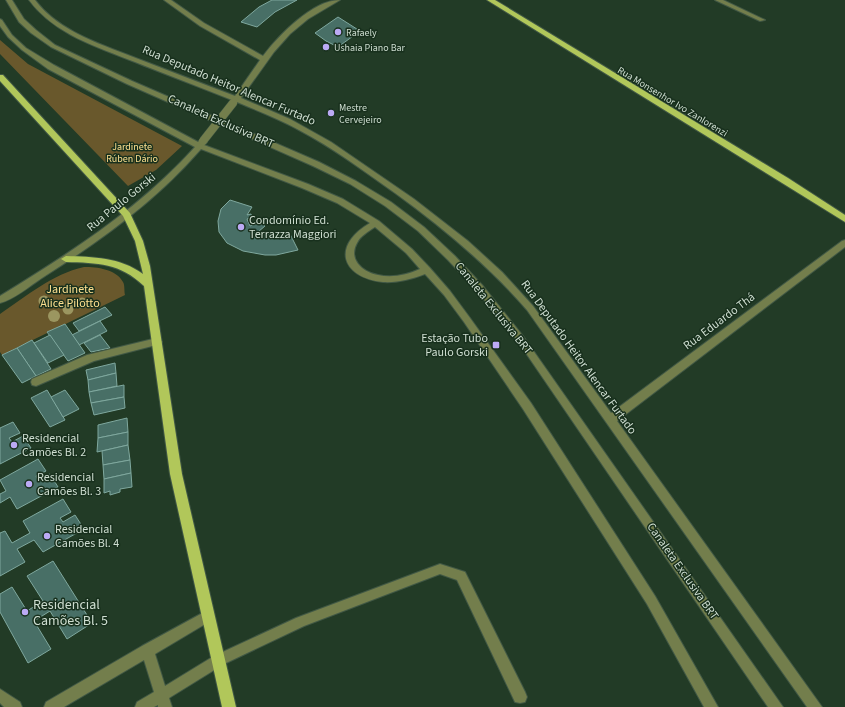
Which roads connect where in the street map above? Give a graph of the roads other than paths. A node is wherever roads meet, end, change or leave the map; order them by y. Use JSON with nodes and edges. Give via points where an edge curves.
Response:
{"nodes":[{"id":1,"x":9,"y":0,"type":"edge"},
{"id":2,"x":32,"y":0,"type":"edge"},
{"id":3,"x":167,"y":0,"type":"edge"},
{"id":4,"x":337,"y":0,"type":"edge"},
{"id":5,"x":490,"y":0,"type":"edge"},
{"id":6,"x":718,"y":0,"type":"edge"},
{"id":7,"x":762,"y":20,"type":"dead end"},
{"id":8,"x":0,"y":21,"type":"edge"},
{"id":9,"x":264,"y":59,"type":"junction"},
{"id":10,"x":0,"y":77,"type":"edge"},
{"id":11,"x":235,"y":101,"type":"junction"},
{"id":12,"x":201,"y":144,"type":"junction"},
{"id":13,"x":127,"y":215,"type":"junction"},
{"id":14,"x":845,"y":219,"type":"edge"},
{"id":15,"x":376,"y":223,"type":"junction"},
{"id":16,"x":845,"y":242,"type":"edge"},
{"id":17,"x":66,"y":259,"type":"junction"},
{"id":18,"x":427,"y":270,"type":"junction"},
{"id":19,"x":150,"y":285,"type":"junction"},
{"id":20,"x":0,"y":300,"type":"edge"},
{"id":21,"x":157,"y":342,"type":"junction"},
{"id":22,"x":36,"y":382,"type":"dead end"},
{"id":23,"x":610,"y":420,"type":"junction"},
{"id":24,"x":208,"y":616,"type":"junction"},
{"id":25,"x":147,"y":650,"type":"junction"},
{"id":26,"x":218,"y":660,"type":"junction"},
{"id":27,"x":0,"y":695,"type":"edge"},
{"id":28,"x":520,"y":697,"type":"dead end"},
{"id":29,"x":163,"y":700,"type":"edge"},
{"id":30,"x":15,"y":707,"type":"edge"},
{"id":31,"x":52,"y":707,"type":"edge"},
{"id":32,"x":142,"y":707,"type":"edge"},
{"id":33,"x":229,"y":707,"type":"edge"},
{"id":34,"x":711,"y":707,"type":"edge"},
{"id":35,"x":776,"y":707,"type":"edge"},
{"id":36,"x":815,"y":707,"type":"edge"}],
"edges":[{"from":1,"to":35,"type":"street","name":"Canaleta Exclusiva BRT","via":[[20,19],[53,46],[314,162],[377,197],[428,234],[480,288],[520,338]]},
{"from":2,"to":11,"type":"street","name":"Rua Deputado Heitor Alencar Furtado","via":[[53,23],[69,32]]},
{"from":3,"to":9,"type":"street","via":[[202,27]]},
{"from":4,"to":9,"type":"street","name":"Rua Paulo Gorski","via":[[294,27]]},
{"from":5,"to":14,"type":"main road","name":"Rua Monsenhor Ivo Zanlorenzi"},
{"from":6,"to":7,"type":"street"},
{"from":8,"to":12,"type":"street","via":[[10,36],[38,60]]},
{"from":9,"to":11,"type":"street","name":"Rua Paulo Gorski"},
{"from":10,"to":13,"type":"main road"},
{"from":11,"to":12,"type":"street","name":"Rua Paulo Gorski","bridge":true},
{"from":11,"to":23,"type":"street","name":"Rua Deputado Heitor Alencar Furtado","via":[[287,121],[341,151],[439,221],[478,254],[530,308]]},
{"from":12,"to":13,"type":"street","name":"Rua Paulo Gorski","via":[[163,184]]},
{"from":12,"to":15,"type":"street","via":[[322,192]]},
{"from":13,"to":17,"type":"street","name":"Rua Paulo Gorski"},
{"from":13,"to":19,"type":"main road","via":[[144,254]]},
{"from":15,"to":18,"type":"street"},
{"from":15,"to":18,"type":"street","via":[[360,233],[352,243],[349,254],[352,265],[372,277],[386,279],[403,278]]},
{"from":16,"to":23,"type":"street","name":"Rua Eduardo Thá"},
{"from":17,"to":19,"type":"main road","via":[[116,263]]},
{"from":17,"to":20,"type":"street","name":"Rua Paulo Gorski"},
{"from":18,"to":34,"type":"street","via":[[467,320],[527,406],[651,600]]},
{"from":19,"to":21,"type":"main road"},
{"from":21,"to":22,"type":"street","via":[[91,358]]},
{"from":21,"to":24,"type":"main road","via":[[176,474]]},
{"from":23,"to":36,"type":"street","name":"Rua Deputado Heitor Alencar Furtado"},
{"from":24,"to":25,"type":"street"},
{"from":24,"to":26,"type":"main road"},
{"from":25,"to":29,"type":"street"},
{"from":25,"to":31,"type":"street"},
{"from":26,"to":28,"type":"street","via":[[300,622],[440,569],[461,576]]},
{"from":26,"to":29,"type":"street"},
{"from":26,"to":33,"type":"main road"},
{"from":27,"to":30,"type":"street"},
{"from":29,"to":32,"type":"street"}]}
